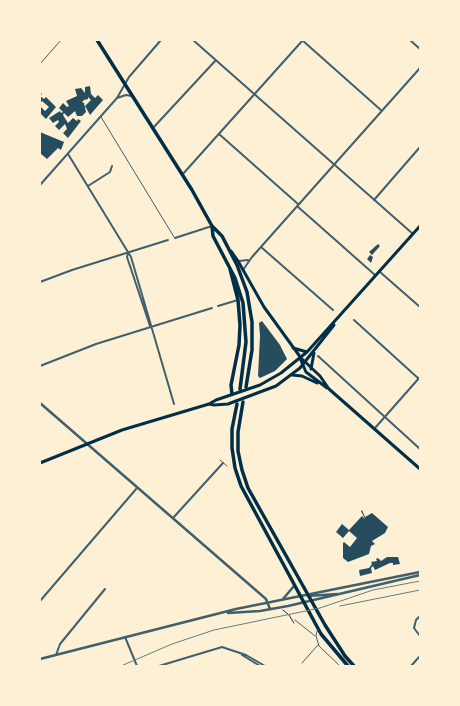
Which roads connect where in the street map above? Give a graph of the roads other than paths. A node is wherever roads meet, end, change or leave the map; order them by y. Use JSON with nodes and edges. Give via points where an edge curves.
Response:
{"nodes":[{"id":1,"x":61,"y":40,"type":"edge"},
{"id":2,"x":97,"y":40,"type":"edge"},
{"id":3,"x":161,"y":40,"type":"edge"},
{"id":4,"x":194,"y":40,"type":"edge"},
{"id":5,"x":302,"y":40,"type":"edge"},
{"id":6,"x":410,"y":40,"type":"edge"},
{"id":7,"x":420,"y":49,"type":"edge"},
{"id":8,"x":216,"y":60,"type":"junction"},
{"id":9,"x":40,"y":63,"type":"edge"},
{"id":10,"x":420,"y":68,"type":"edge"},
{"id":11,"x":125,"y":84,"type":"junction"},
{"id":12,"x":255,"y":94,"type":"junction"},
{"id":13,"x":117,"y":98,"type":"junction"},
{"id":14,"x":134,"y":98,"type":"junction"},
{"id":15,"x":382,"y":111,"type":"junction"},
{"id":16,"x":101,"y":117,"type":"junction"},
{"id":17,"x":154,"y":128,"type":"junction"},
{"id":18,"x":219,"y":134,"type":"junction"},
{"id":19,"x":420,"y":147,"type":"edge"},
{"id":20,"x":68,"y":154,"type":"junction"},
{"id":21,"x":334,"y":165,"type":"junction"},
{"id":22,"x":112,"y":166,"type":"dead end"},
{"id":23,"x":182,"y":175,"type":"junction"},
{"id":24,"x":40,"y":185,"type":"edge"},
{"id":25,"x":88,"y":186,"type":"junction"},
{"id":26,"x":374,"y":200,"type":"junction"},
{"id":27,"x":298,"y":205,"type":"junction"},
{"id":28,"x":212,"y":226,"type":"junction"},
{"id":29,"x":420,"y":226,"type":"edge"},
{"id":30,"x":413,"y":234,"type":"junction"},
{"id":31,"x":175,"y":238,"type":"joint"},
{"id":32,"x":168,"y":240,"type":"dead end"},
{"id":33,"x":261,"y":247,"type":"junction"},
{"id":34,"x":231,"y":251,"type":"junction"},
{"id":35,"x":128,"y":253,"type":"junction"},
{"id":36,"x":249,"y":260,"type":"junction"},
{"id":37,"x":238,"y":261,"type":"junction"},
{"id":38,"x":229,"y":266,"type":"junction"},
{"id":39,"x":243,"y":270,"type":"junction"},
{"id":40,"x":380,"y":272,"type":"junction"},
{"id":41,"x":376,"y":276,"type":"junction"},
{"id":42,"x":40,"y":282,"type":"edge"},
{"id":43,"x":238,"y":300,"type":"junction"},
{"id":44,"x":218,"y":306,"type":"dead end"},
{"id":45,"x":420,"y":307,"type":"edge"},
{"id":46,"x":212,"y":308,"type":"dead end"},
{"id":47,"x":333,"y":310,"type":"dead end"},
{"id":48,"x":338,"y":318,"type":"junction"},
{"id":49,"x":354,"y":320,"type":"dead end"},
{"id":50,"x":150,"y":327,"type":"junction"},
{"id":51,"x":292,"y":347,"type":"junction"},
{"id":52,"x":314,"y":351,"type":"junction"},
{"id":53,"x":307,"y":352,"type":"junction"},
{"id":54,"x":318,"y":356,"type":"dead end"},
{"id":55,"x":300,"y":358,"type":"junction"},
{"id":56,"x":304,"y":364,"type":"junction"},
{"id":57,"x":40,"y":366,"type":"edge"},
{"id":58,"x":311,"y":368,"type":"junction"},
{"id":59,"x":291,"y":375,"type":"junction"},
{"id":60,"x":419,"y":378,"type":"edge"},
{"id":61,"x":321,"y":384,"type":"junction"},
{"id":62,"x":248,"y":388,"type":"junction"},
{"id":63,"x":240,"y":389,"type":"dead end"},
{"id":64,"x":329,"y":389,"type":"junction"},
{"id":65,"x":233,"y":394,"type":"junction"},
{"id":66,"x":219,"y":399,"type":"junction"},
{"id":67,"x":242,"y":401,"type":"junction"},
{"id":68,"x":40,"y":403,"type":"edge"},
{"id":69,"x":174,"y":404,"type":"dead end"},
{"id":70,"x":209,"y":404,"type":"junction"},
{"id":71,"x":224,"y":404,"type":"junction"},
{"id":72,"x":237,"y":404,"type":"dead end"},
{"id":73,"x":385,"y":416,"type":"junction"},
{"id":74,"x":375,"y":428,"type":"junction"},
{"id":75,"x":88,"y":444,"type":"junction"},
{"id":76,"x":420,"y":449,"type":"edge"},
{"id":77,"x":220,"y":460,"type":"dead end"},
{"id":78,"x":40,"y":463,"type":"edge"},
{"id":79,"x":223,"y":463,"type":"junction"},
{"id":80,"x":227,"y":466,"type":"dead end"},
{"id":81,"x":420,"y":469,"type":"edge"},
{"id":82,"x":137,"y":488,"type":"junction"},
{"id":83,"x":173,"y":519,"type":"junction"},
{"id":84,"x":420,"y":572,"type":"edge"},
{"id":85,"x":420,"y":576,"type":"edge"},
{"id":86,"x":294,"y":586,"type":"junction"},
{"id":87,"x":105,"y":589,"type":"dead end"},
{"id":88,"x":330,"y":593,"type":"junction"},
{"id":89,"x":308,"y":595,"type":"junction"},
{"id":90,"x":299,"y":596,"type":"junction"},
{"id":91,"x":283,"y":600,"type":"junction"},
{"id":92,"x":40,"y":601,"type":"edge"},
{"id":93,"x":312,"y":602,"type":"junction"},
{"id":94,"x":268,"y":604,"type":"junction"},
{"id":95,"x":304,"y":604,"type":"junction"},
{"id":96,"x":270,"y":609,"type":"junction"},
{"id":97,"x":225,"y":613,"type":"junction"},
{"id":98,"x":420,"y":616,"type":"edge"},
{"id":99,"x":296,"y":620,"type":"dead end"},
{"id":100,"x":318,"y":629,"type":"junction"},
{"id":101,"x":316,"y":636,"type":"junction"},
{"id":102,"x":420,"y":636,"type":"edge"},
{"id":103,"x":125,"y":637,"type":"junction"},
{"id":104,"x":318,"y":645,"type":"junction"},
{"id":105,"x":241,"y":654,"type":"junction"},
{"id":106,"x":56,"y":655,"type":"junction"},
{"id":107,"x":420,"y":656,"type":"edge"},
{"id":108,"x":40,"y":659,"type":"edge"},
{"id":109,"x":302,"y":663,"type":"dead end"},
{"id":110,"x":137,"y":666,"type":"edge"},
{"id":111,"x":159,"y":666,"type":"edge"},
{"id":112,"x":260,"y":666,"type":"edge"},
{"id":113,"x":265,"y":666,"type":"edge"},
{"id":114,"x":340,"y":666,"type":"edge"},
{"id":115,"x":348,"y":666,"type":"edge"},
{"id":116,"x":354,"y":666,"type":"edge"},
{"id":117,"x":411,"y":666,"type":"edge"}],
"edges":[{"from":1,"to":9,"type":"lane"},
{"from":2,"to":11,"type":"highway"},
{"from":3,"to":11,"type":"street"},
{"from":4,"to":8,"type":"street"},
{"from":5,"to":12,"type":"street"},
{"from":5,"to":15,"type":"street"},
{"from":6,"to":7,"type":"street"},
{"from":8,"to":12,"type":"street"},
{"from":8,"to":17,"type":"street"},
{"from":10,"to":15,"type":"street"},
{"from":11,"to":13,"type":"street"},
{"from":11,"to":14,"type":"highway"},
{"from":12,"to":18,"type":"street"},
{"from":12,"to":21,"type":"street"},
{"from":13,"to":14,"type":"street","via":[[126,95]]},
{"from":13,"to":16,"type":"street"},
{"from":14,"to":17,"type":"highway"},
{"from":15,"to":21,"type":"street"},
{"from":16,"to":20,"type":"street"},
{"from":16,"to":31,"type":"lane"},
{"from":17,"to":23,"type":"highway"},
{"from":18,"to":23,"type":"street"},
{"from":18,"to":27,"type":"street"},
{"from":19,"to":26,"type":"street"},
{"from":20,"to":24,"type":"street"},
{"from":20,"to":25,"type":"street"},
{"from":21,"to":26,"type":"street"},
{"from":21,"to":27,"type":"street"},
{"from":22,"to":25,"type":"street","via":[[110,172]]},
{"from":23,"to":28,"type":"highway"},
{"from":25,"to":35,"type":"street"},
{"from":26,"to":30,"type":"street"},
{"from":27,"to":33,"type":"street"},
{"from":27,"to":41,"type":"street"},
{"from":28,"to":31,"type":"street"},
{"from":28,"to":34,"type":"highway","via":[[220,233]]},
{"from":28,"to":38,"type":"highway","via":[[213,236]]},
{"from":29,"to":30,"type":"main road"},
{"from":30,"to":40,"type":"main road"},
{"from":32,"to":35,"type":"street"},
{"from":33,"to":36,"type":"street"},
{"from":33,"to":47,"type":"street"},
{"from":34,"to":37,"type":"main road"},
{"from":34,"to":62,"type":"highway","via":[[245,285],[252,318]]},
{"from":35,"to":42,"type":"street"},
{"from":35,"to":50,"type":"street","via":[[127,257]]},
{"from":36,"to":37,"type":"street"},
{"from":36,"to":39,"type":"street"},
{"from":37,"to":39,"type":"main road"},
{"from":38,"to":43,"type":"highway"},
{"from":38,"to":63,"type":"highway","via":[[240,289],[245,316],[246,354]]},
{"from":39,"to":51,"type":"main road","via":[[256,295]]},
{"from":40,"to":41,"type":"main road"},
{"from":40,"to":45,"type":"street"},
{"from":41,"to":48,"type":"main road"},
{"from":43,"to":44,"type":"street"},
{"from":43,"to":65,"type":"highway","via":[[240,333],[231,385]]},
{"from":46,"to":50,"type":"street"},
{"from":48,"to":52,"type":"main road"},
{"from":48,"to":53,"type":"main road"},
{"from":49,"to":60,"type":"street"},
{"from":50,"to":57,"type":"street","via":[[96,344]]},
{"from":50,"to":69,"type":"street"},
{"from":51,"to":53,"type":"main road"},
{"from":51,"to":55,"type":"main road"},
{"from":52,"to":56,"type":"main road"},
{"from":52,"to":58,"type":"main road"},
{"from":53,"to":55,"type":"main road"},
{"from":54,"to":73,"type":"street"},
{"from":55,"to":56,"type":"main road"},
{"from":55,"to":62,"type":"main road","via":[[276,376]]},
{"from":56,"to":58,"type":"main road"},
{"from":56,"to":59,"type":"main road"},
{"from":56,"to":61,"type":"main road","via":[[306,372]]},
{"from":58,"to":64,"type":"main road"},
{"from":59,"to":61,"type":"main road"},
{"from":59,"to":67,"type":"main road","via":[[276,386]]},
{"from":60,"to":73,"type":"street"},
{"from":61,"to":64,"type":"main road"},
{"from":62,"to":65,"type":"main road"},
{"from":64,"to":74,"type":"main road"},
{"from":65,"to":66,"type":"main road"},
{"from":65,"to":67,"type":"main road"},
{"from":66,"to":70,"type":"main road"},
{"from":66,"to":71,"type":"main road"},
{"from":67,"to":71,"type":"main road"},
{"from":67,"to":89,"type":"highway","via":[[238,438],[243,476]]},
{"from":68,"to":75,"type":"street"},
{"from":70,"to":71,"type":"main road"},
{"from":70,"to":75,"type":"main road","via":[[122,430]]},
{"from":72,"to":86,"type":"highway","via":[[232,429],[232,448],[238,480]]},
{"from":73,"to":74,"type":"street"},
{"from":73,"to":76,"type":"street"},
{"from":74,"to":81,"type":"main road"},
{"from":75,"to":78,"type":"main road"},
{"from":75,"to":82,"type":"street"},
{"from":77,"to":79,"type":"lane"},
{"from":79,"to":80,"type":"lane"},
{"from":79,"to":83,"type":"street"},
{"from":82,"to":83,"type":"street"},
{"from":82,"to":92,"type":"street"},
{"from":83,"to":94,"type":"street","via":[[266,599]]},
{"from":84,"to":88,"type":"street"},
{"from":85,"to":88,"type":"street","via":[[338,594]]},
{"from":86,"to":90,"type":"highway"},
{"from":86,"to":91,"type":"street"},
{"from":87,"to":106,"type":"street","via":[[60,644]]},
{"from":88,"to":89,"type":"street"},
{"from":88,"to":93,"type":"street"},
{"from":89,"to":90,"type":"street"},
{"from":89,"to":93,"type":"highway"},
{"from":90,"to":91,"type":"street"},
{"from":90,"to":95,"type":"highway"},
{"from":91,"to":94,"type":"street"},
{"from":93,"to":95,"type":"street"},
{"from":93,"to":116,"type":"highway","via":[[345,656]]},
{"from":94,"to":96,"type":"street"},
{"from":94,"to":97,"type":"street"},
{"from":95,"to":96,"type":"street"},
{"from":95,"to":100,"type":"highway"},
{"from":96,"to":97,"type":"street"},
{"from":97,"to":103,"type":"street"},
{"from":98,"to":102,"type":"street","via":[[414,628]]},
{"from":99,"to":101,"type":"lane"},
{"from":100,"to":101,"type":"lane"},
{"from":100,"to":115,"type":"highway","via":[[329,646]]},
{"from":101,"to":104,"type":"lane"},
{"from":103,"to":106,"type":"street"},
{"from":103,"to":110,"type":"street"},
{"from":104,"to":109,"type":"lane"},
{"from":104,"to":114,"type":"lane"},
{"from":105,"to":111,"type":"street","via":[[218,647]]},
{"from":105,"to":112,"type":"street"},
{"from":105,"to":113,"type":"street","via":[[246,654]]},
{"from":106,"to":108,"type":"street"},
{"from":107,"to":117,"type":"street"}]}
